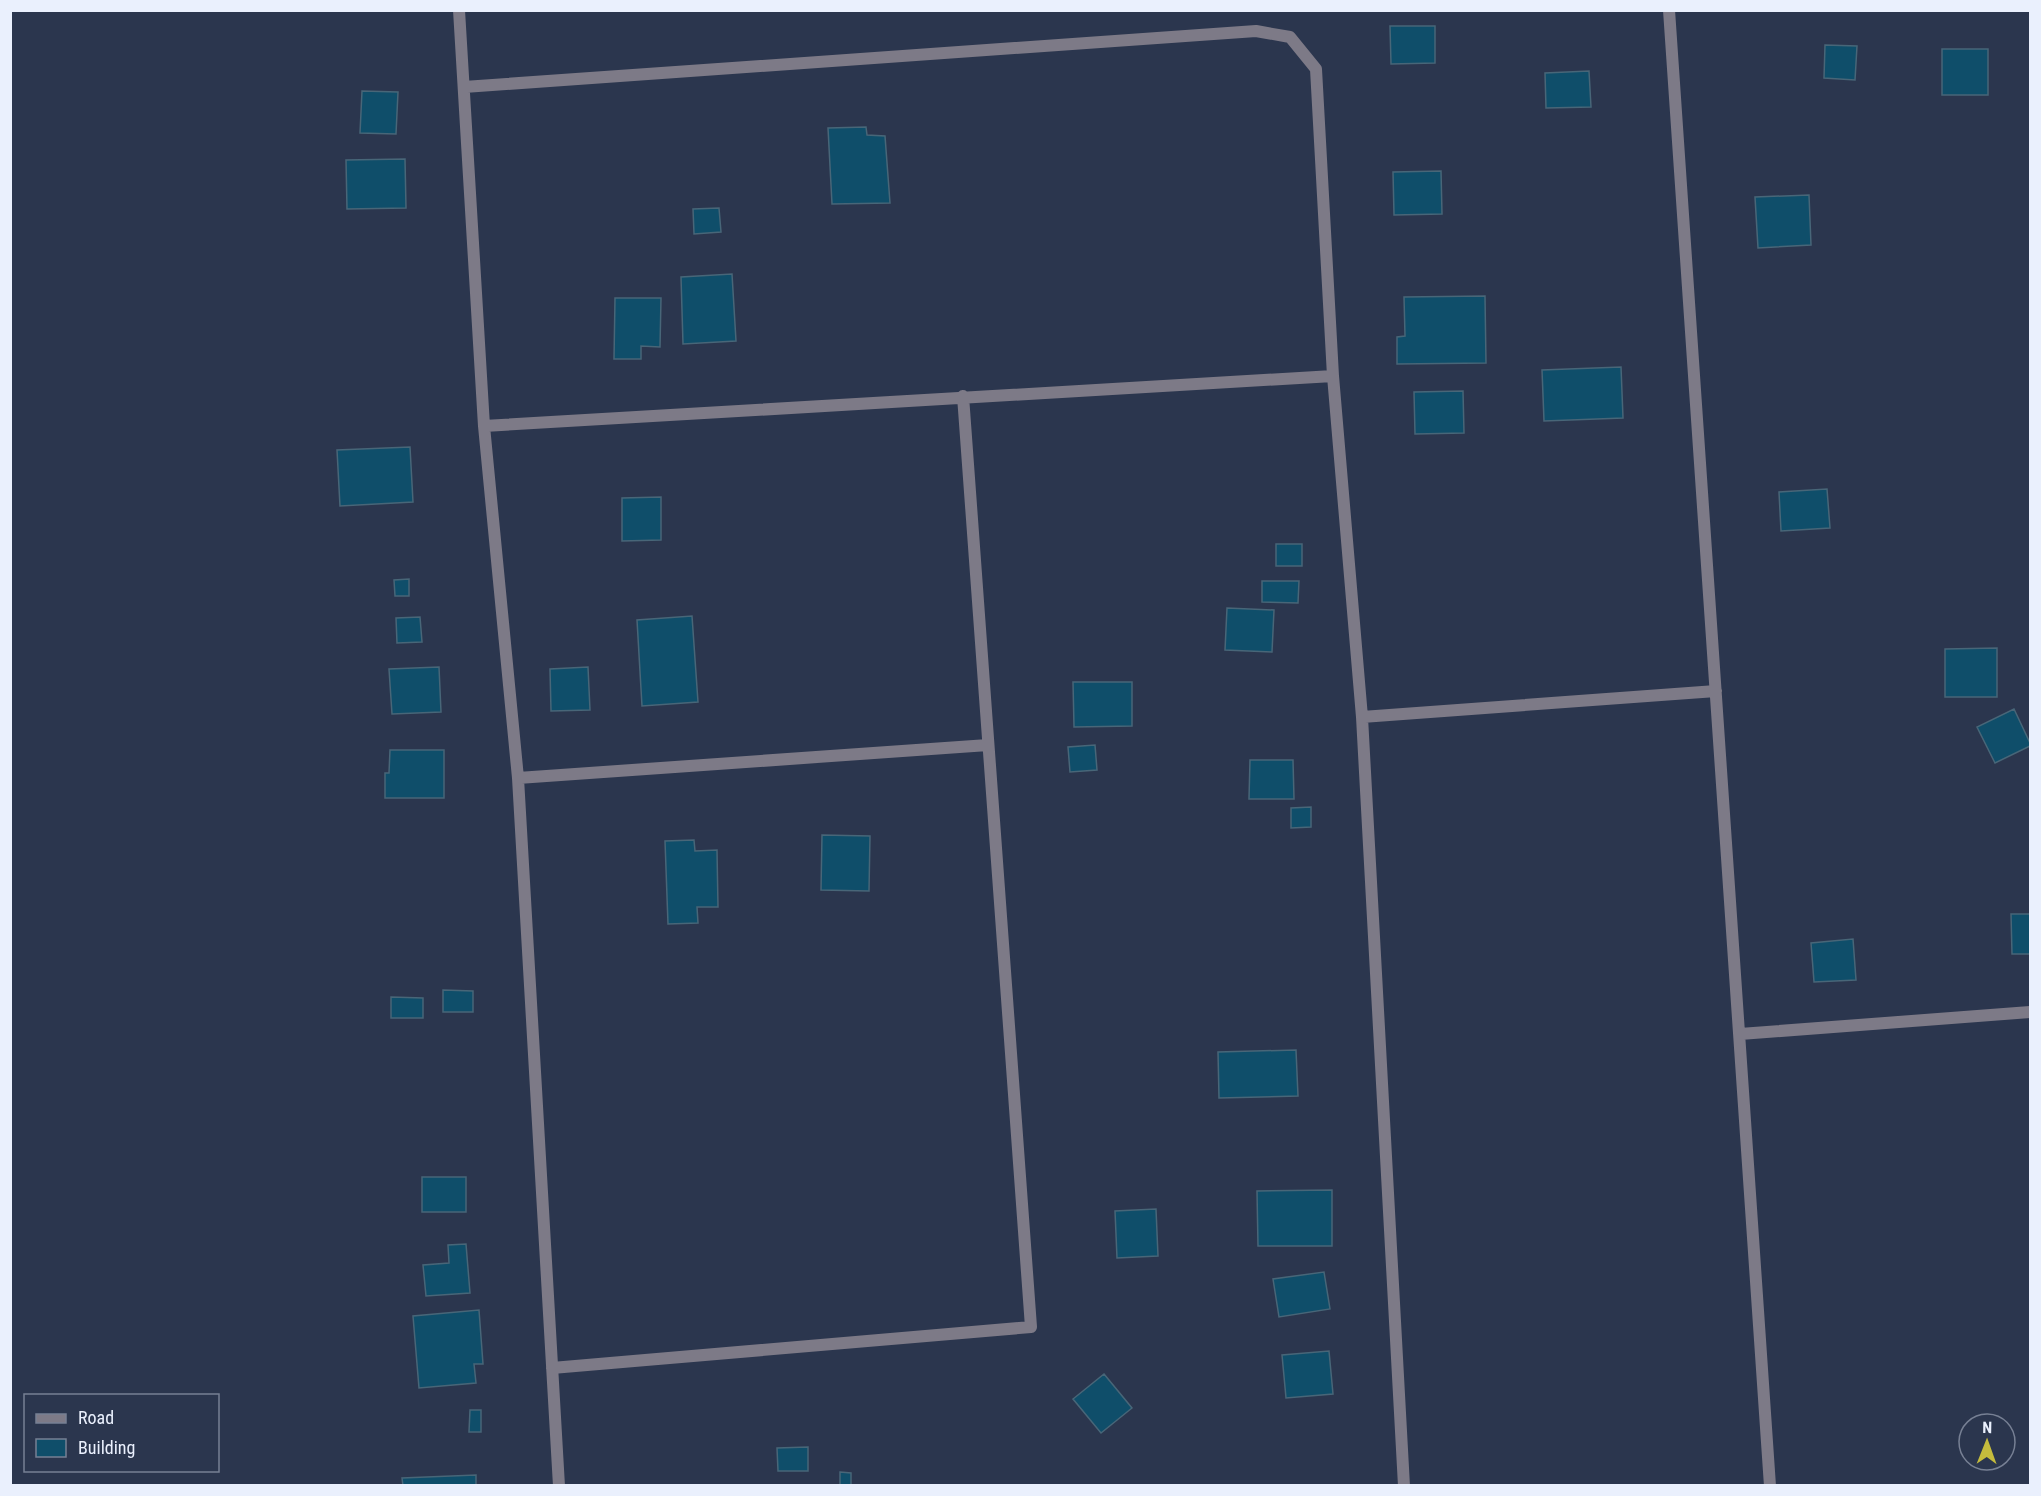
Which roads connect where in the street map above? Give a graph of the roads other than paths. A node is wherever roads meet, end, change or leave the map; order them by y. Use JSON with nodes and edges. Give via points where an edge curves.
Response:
{"nodes":[{"id":1,"x":459,"y":10,"type":"edge"},
{"id":2,"x":1669,"y":10,"type":"edge"},
{"id":3,"x":464,"y":87,"type":"junction"},
{"id":4,"x":1333,"y":376,"type":"junction"},
{"id":5,"x":963,"y":396,"type":"junction"},
{"id":6,"x":484,"y":426,"type":"junction"},
{"id":7,"x":1716,"y":691,"type":"junction"},
{"id":8,"x":1362,"y":717,"type":"junction"},
{"id":9,"x":988,"y":745,"type":"junction"},
{"id":10,"x":518,"y":778,"type":"junction"},
{"id":11,"x":2031,"y":1012,"type":"edge"},
{"id":12,"x":1740,"y":1034,"type":"junction"},
{"id":13,"x":552,"y":1368,"type":"junction"},
{"id":14,"x":559,"y":1485,"type":"edge"},
{"id":15,"x":1404,"y":1485,"type":"edge"},
{"id":16,"x":1770,"y":1485,"type":"edge"}],
"edges":[{"from":1,"to":3,"type":"street"},
{"from":2,"to":7,"type":"street"},
{"from":3,"to":4,"type":"street","via":[[1256,31],[1290,37],[1316,69]]},
{"from":3,"to":6,"type":"street"},
{"from":4,"to":5,"type":"street"},
{"from":4,"to":8,"type":"street"},
{"from":5,"to":6,"type":"street"},
{"from":5,"to":9,"type":"street"},
{"from":6,"to":10,"type":"street"},
{"from":7,"to":8,"type":"street"},
{"from":7,"to":12,"type":"street"},
{"from":8,"to":15,"type":"street"},
{"from":9,"to":10,"type":"street"},
{"from":9,"to":13,"type":"street","via":[[1031,1327]]},
{"from":10,"to":13,"type":"street"},
{"from":11,"to":12,"type":"street"},
{"from":12,"to":16,"type":"street"},
{"from":13,"to":14,"type":"street"}]}
